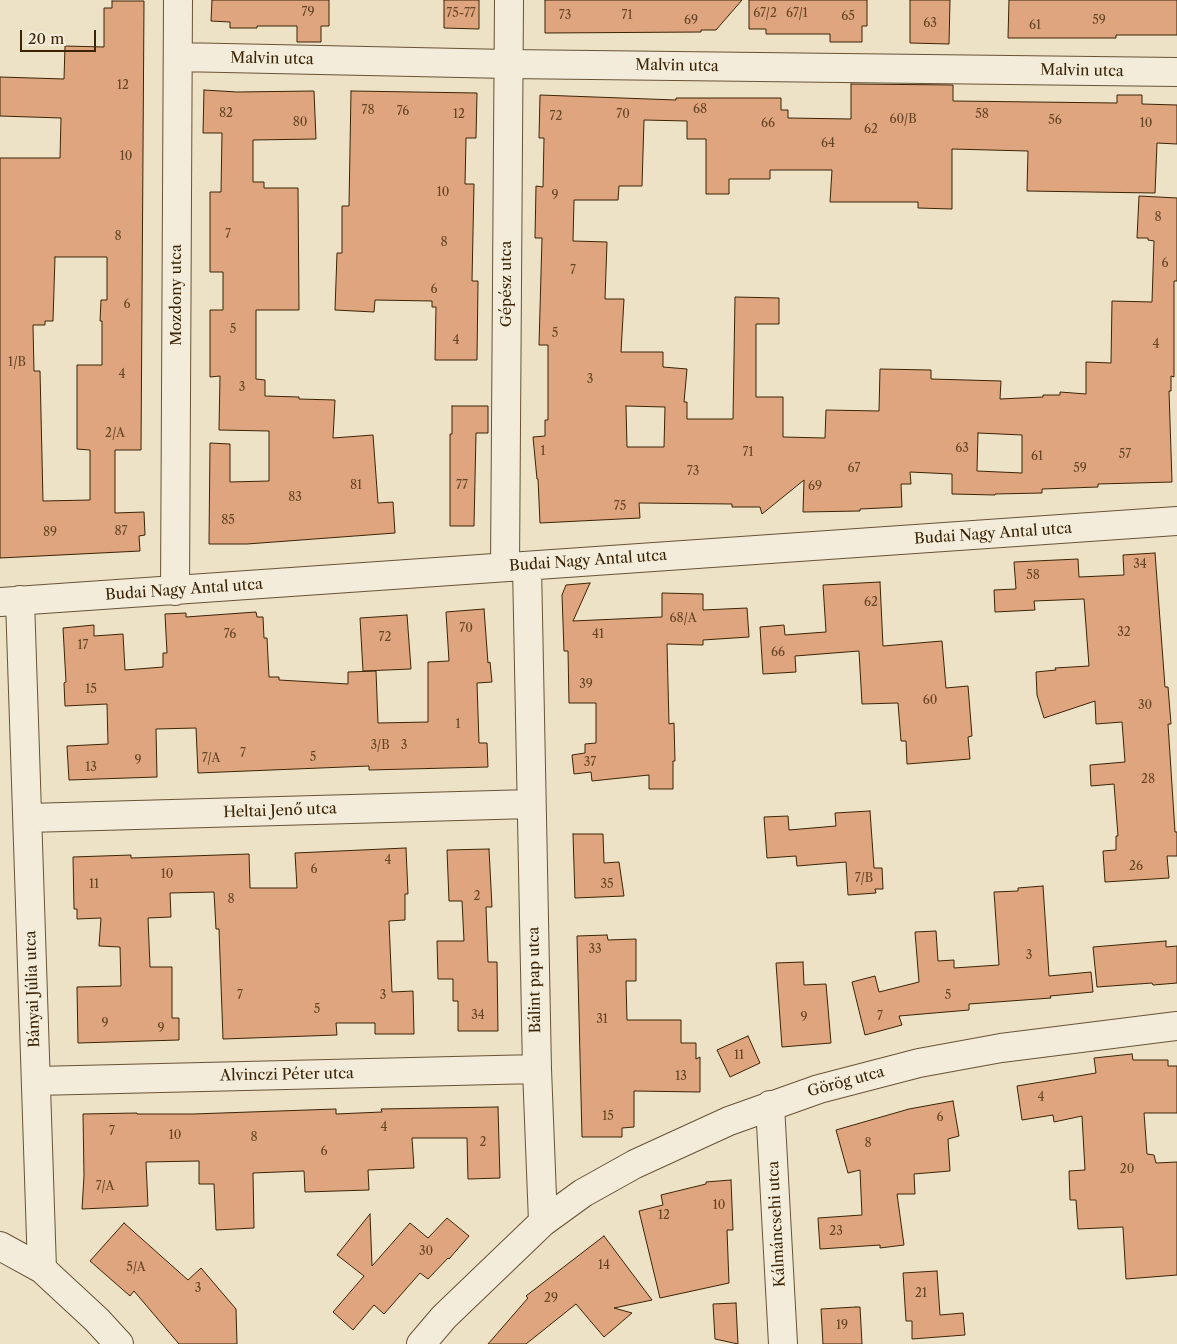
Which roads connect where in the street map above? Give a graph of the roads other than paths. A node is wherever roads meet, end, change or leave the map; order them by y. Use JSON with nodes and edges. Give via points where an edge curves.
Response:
{"nodes":[{"id":1,"x":178,"y":0,"type":"edge"},
{"id":2,"x":509,"y":0,"type":"edge"},
{"id":3,"x":178,"y":57,"type":"junction"},
{"id":4,"x":508,"y":64,"type":"junction"},
{"id":5,"x":1177,"y":72,"type":"edge"},
{"id":6,"x":1177,"y":522,"type":"edge"},
{"id":7,"x":516,"y":566,"type":"junction"},
{"id":8,"x":175,"y":591,"type":"junction"},
{"id":9,"x":10,"y":601,"type":"edge"},
{"id":10,"x":531,"y":804,"type":"junction"},
{"id":11,"x":28,"y":818,"type":"junction"},
{"id":12,"x":1177,"y":1026,"type":"edge"},
{"id":13,"x":537,"y":1069,"type":"junction"},
{"id":14,"x":36,"y":1081,"type":"junction"},
{"id":15,"x":770,"y":1105,"type":"junction"},
{"id":16,"x":543,"y":1222,"type":"junction"},
{"id":17,"x":0,"y":1246,"type":"edge"},
{"id":18,"x":42,"y":1270,"type":"junction"},
{"id":19,"x":119,"y":1344,"type":"edge"},
{"id":20,"x":421,"y":1344,"type":"edge"},
{"id":21,"x":784,"y":1344,"type":"edge"}],
"edges":[{"from":1,"to":3,"type":"street","name":"Mozdony utca"},
{"from":2,"to":4,"type":"street","name":"Gépész utca"},
{"from":3,"to":4,"type":"street","name":"Malvin utca"},
{"from":3,"to":8,"type":"street","name":"Mozdony utca"},
{"from":4,"to":5,"type":"street","name":"Malvin utca"},
{"from":4,"to":7,"type":"street","name":"Gépész utca"},
{"from":6,"to":7,"type":"street","name":"Budai Nagy Antal utca"},
{"from":7,"to":8,"type":"street","name":"Budai Nagy Antal utca"},
{"from":7,"to":10,"type":"street","name":"Bálint pap utca"},
{"from":8,"to":9,"type":"street","name":"Budai Nagy Antal utca"},
{"from":9,"to":11,"type":"street","name":"Bányai Júlia utca"},
{"from":10,"to":11,"type":"street","name":"Heltai Jenő utca"},
{"from":10,"to":13,"type":"street","name":"Bálint pap utca"},
{"from":11,"to":14,"type":"street","name":"Bányai Júlia utca"},
{"from":12,"to":15,"type":"street","name":"Görög utca","via":[[1046,1041],[948,1057],[819,1089]]},
{"from":13,"to":14,"type":"street","name":"Alvinczi Péter utca"},
{"from":13,"to":16,"type":"street","name":"Bálint pap utca"},
{"from":14,"to":18,"type":"street","name":"Bányai Júlia utca"},
{"from":15,"to":16,"type":"street","name":"Görög utca","via":[[635,1164],[583,1193]]},
{"from":15,"to":21,"type":"street","name":"Kálmáncsehi utca"},
{"from":16,"to":20,"type":"street","via":[[444,1317]]},
{"from":17,"to":18,"type":"street"},
{"from":18,"to":19,"type":"street"}]}
